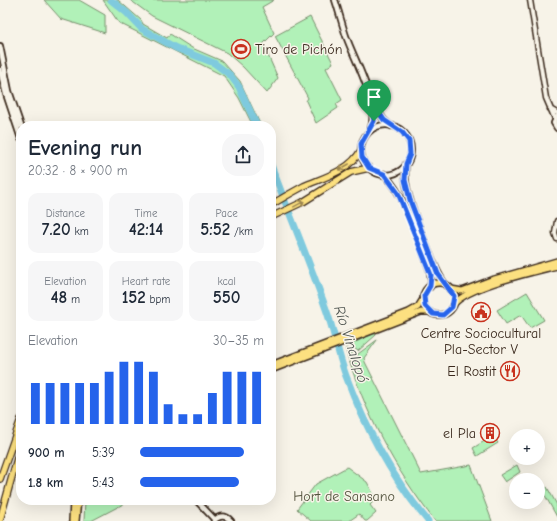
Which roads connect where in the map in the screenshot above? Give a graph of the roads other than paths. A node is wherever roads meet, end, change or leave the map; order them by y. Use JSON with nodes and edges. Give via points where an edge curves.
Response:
{"nodes":[{"id":1,"x":336,"y":0,"type":"edge"},
{"id":2,"x":530,"y":0,"type":"edge"},
{"id":3,"x":0,"y":46,"type":"edge"},
{"id":4,"x":0,"y":70,"type":"edge"},
{"id":5,"x":371,"y":101,"type":"junction"},
{"id":6,"x":550,"y":109,"type":"junction"},
{"id":7,"x":557,"y":114,"type":"edge"},
{"id":8,"x":556,"y":118,"type":"edge"},
{"id":9,"x":19,"y":121,"type":"edge"},
{"id":10,"x":16,"y":124,"type":"edge"},
{"id":11,"x":391,"y":126,"type":"junction"},
{"id":12,"x":557,"y":128,"type":"edge"},
{"id":13,"x":370,"y":130,"type":"junction"},
{"id":14,"x":361,"y":150,"type":"junction"},
{"id":15,"x":406,"y":164,"type":"junction"},
{"id":16,"x":369,"y":168,"type":"junction"},
{"id":17,"x":384,"y":174,"type":"junction"},
{"id":18,"x":276,"y":202,"type":"edge"},
{"id":19,"x":276,"y":215,"type":"edge"},
{"id":20,"x":557,"y":221,"type":"edge"},
{"id":21,"x":557,"y":239,"type":"edge"},
{"id":22,"x":557,"y":261,"type":"edge"},
{"id":23,"x":557,"y":266,"type":"edge"},
{"id":24,"x":430,"y":286,"type":"junction"},
{"id":25,"x":448,"y":287,"type":"junction"},
{"id":26,"x":424,"y":299,"type":"junction"},
{"id":27,"x":454,"y":304,"type":"junction"},
{"id":28,"x":430,"y":312,"type":"junction"},
{"id":29,"x":349,"y":338,"type":"junction"},
{"id":30,"x":322,"y":348,"type":"junction"},
{"id":31,"x":276,"y":364,"type":"edge"},
{"id":32,"x":276,"y":368,"type":"edge"},
{"id":33,"x":16,"y":433,"type":"edge"},
{"id":34,"x":16,"y":462,"type":"edge"},
{"id":35,"x":0,"y":479,"type":"edge"},
{"id":36,"x":73,"y":505,"type":"edge"},
{"id":37,"x":78,"y":505,"type":"edge"},
{"id":38,"x":200,"y":505,"type":"edge"},
{"id":39,"x":0,"y":520,"type":"edge"},
{"id":40,"x":214,"y":520,"type":"edge"},
{"id":41,"x":72,"y":521,"type":"edge"},
{"id":42,"x":76,"y":521,"type":"edge"},
{"id":43,"x":231,"y":521,"type":"edge"}],
"edges":[{"from":1,"to":5,"type":"main road","via":[[345,34]]},
{"from":2,"to":6,"type":"street"},
{"from":3,"to":9,"type":"main road","via":[[8,85]]},
{"from":4,"to":10,"type":"main road"},
{"from":5,"to":11,"type":"main road"},
{"from":5,"to":13,"type":"main road","via":[[374,121]]},
{"from":6,"to":7,"type":"street"},
{"from":6,"to":8,"type":"street"},
{"from":8,"to":12,"type":"main road"},
{"from":11,"to":13,"type":"main road","via":[[380,126]]},
{"from":11,"to":15,"type":"main road","via":[[402,132],[409,141],[410,154]]},
{"from":13,"to":14,"type":"main road","via":[[363,139]]},
{"from":14,"to":16,"type":"main road"},
{"from":14,"to":18,"type":"highway","one_way":true,"via":[[349,165]]},
{"from":15,"to":17,"type":"main road","via":[[396,172]]},
{"from":15,"to":25,"type":"main road","via":[[405,180],[410,200],[438,274]]},
{"from":16,"to":17,"type":"main road"},
{"from":19,"to":16,"type":"highway","one_way":true,"via":[[303,202],[351,172]]},
{"from":17,"to":24,"type":"main road","via":[[394,185],[403,203],[430,271]]},
{"from":20,"to":21,"type":"street"},
{"from":22,"to":25,"type":"main road","via":[[462,291]]},
{"from":23,"to":27,"type":"main road","via":[[502,281],[464,296]]},
{"from":24,"to":25,"type":"main road","via":[[438,284]]},
{"from":24,"to":26,"type":"main road","via":[[425,292]]},
{"from":25,"to":27,"type":"main road","via":[[454,296]]},
{"from":26,"to":28,"type":"main road","via":[[425,306]]},
{"from":26,"to":29,"type":"main road","via":[[409,312]]},
{"from":27,"to":28,"type":"main road","via":[[450,311],[443,315]]},
{"from":28,"to":29,"type":"main road","via":[[422,311]]},
{"from":29,"to":30,"type":"main road"},
{"from":30,"to":31,"type":"main road"},
{"from":30,"to":32,"type":"main road"},
{"from":33,"to":35,"type":"highway"},
{"from":34,"to":39,"type":"highway"},
{"from":36,"to":41,"type":"main road"},
{"from":37,"to":42,"type":"main road"},
{"from":38,"to":40,"type":"main road"},
{"from":40,"to":43,"type":"main road","via":[[222,516]]}]}
